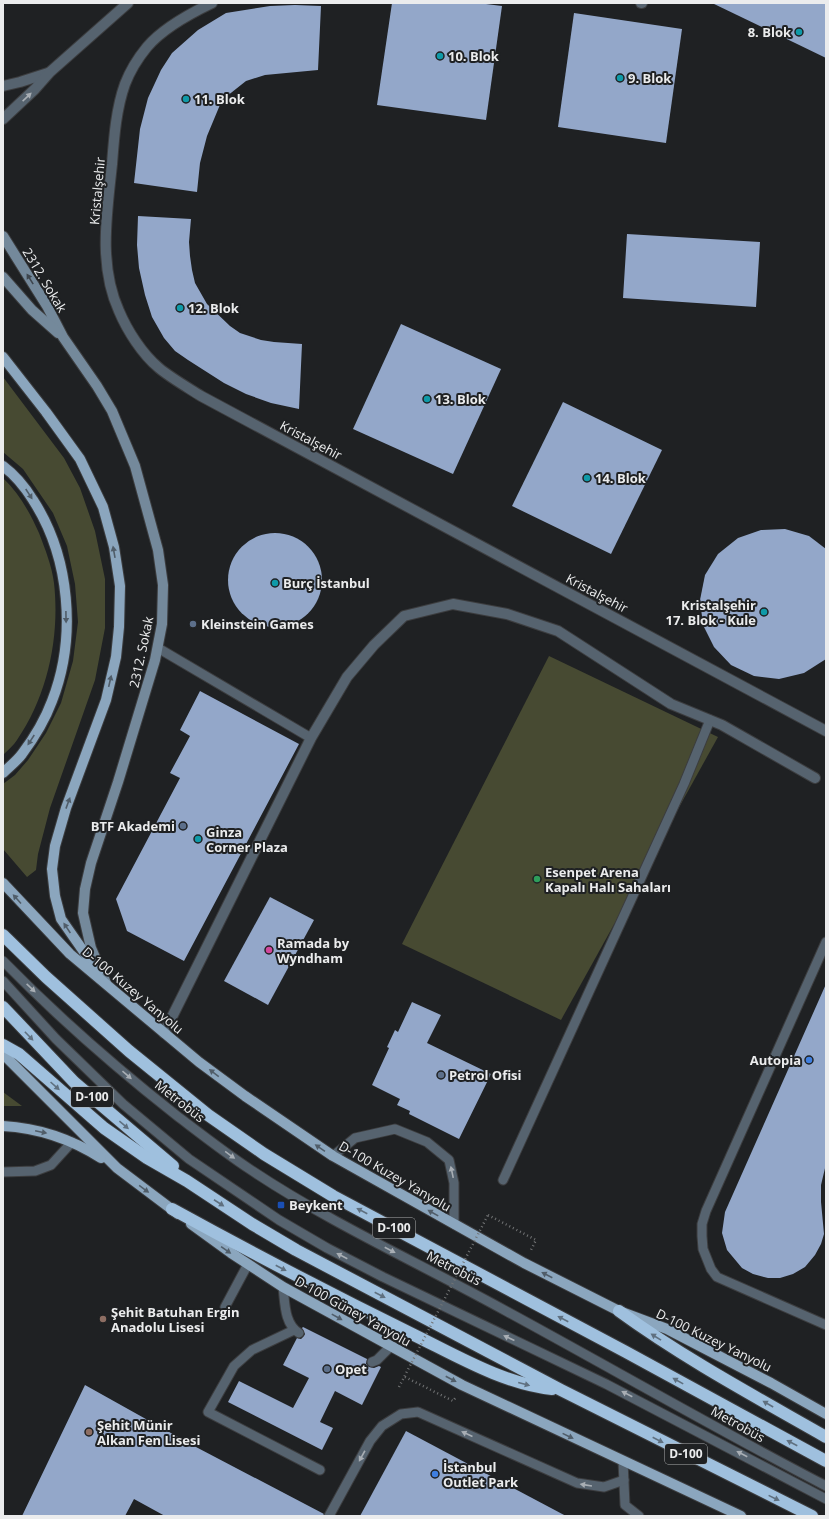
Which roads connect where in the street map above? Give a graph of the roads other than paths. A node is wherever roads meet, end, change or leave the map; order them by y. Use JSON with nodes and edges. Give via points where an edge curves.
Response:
{"nodes":[{"id":1,"x":128,"y":3,"type":"edge"},
{"id":2,"x":212,"y":3,"type":"edge"},
{"id":3,"x":50,"y":72,"type":"junction"},
{"id":4,"x":3,"y":86,"type":"edge"},
{"id":5,"x":3,"y":119,"type":"edge"},
{"id":6,"x":3,"y":236,"type":"edge"},
{"id":7,"x":3,"y":277,"type":"edge"},
{"id":8,"x":63,"y":337,"type":"junction"},
{"id":9,"x":3,"y":357,"type":"edge"},
{"id":10,"x":3,"y":466,"type":"edge"},
{"id":11,"x":158,"y":648,"type":"junction"},
{"id":12,"x":710,"y":720,"type":"junction"},
{"id":13,"x":826,"y":731,"type":"edge"},
{"id":14,"x":311,"y":738,"type":"junction"},
{"id":15,"x":3,"y":773,"type":"edge"},
{"id":16,"x":815,"y":778,"type":"dead end"},
{"id":17,"x":3,"y":883,"type":"edge"},
{"id":18,"x":3,"y":935,"type":"edge"},
{"id":19,"x":826,"y":942,"type":"edge"},
{"id":20,"x":3,"y":961,"type":"edge"},
{"id":21,"x":3,"y":982,"type":"edge"},
{"id":22,"x":106,"y":983,"type":"junction"},
{"id":23,"x":3,"y":1007,"type":"edge"},
{"id":24,"x":164,"y":1033,"type":"junction"},
{"id":25,"x":3,"y":1045,"type":"edge"},
{"id":26,"x":3,"y":1054,"type":"edge"},
{"id":27,"x":3,"y":1126,"type":"edge"},
{"id":28,"x":72,"y":1142,"type":"junction"},
{"id":29,"x":333,"y":1156,"type":"junction"},
{"id":30,"x":117,"y":1168,"type":"junction"},
{"id":31,"x":3,"y":1172,"type":"edge"},
{"id":32,"x":503,"y":1180,"type":"dead end"},
{"id":33,"x":187,"y":1181,"type":"junction"},
{"id":34,"x":172,"y":1210,"type":"junction"},
{"id":35,"x":454,"y":1224,"type":"junction"},
{"id":36,"x":248,"y":1264,"type":"junction"},
{"id":37,"x":283,"y":1287,"type":"junction"},
{"id":38,"x":225,"y":1306,"type":"dead end"},
{"id":39,"x":619,"y":1311,"type":"junction"},
{"id":40,"x":826,"y":1325,"type":"edge"},
{"id":41,"x":390,"y":1347,"type":"junction"},
{"id":42,"x":372,"y":1362,"type":"dead end"},
{"id":43,"x":561,"y":1390,"type":"junction"},
{"id":44,"x":826,"y":1414,"type":"edge"},
{"id":45,"x":826,"y":1437,"type":"edge"},
{"id":46,"x":623,"y":1461,"type":"junction"},
{"id":47,"x":826,"y":1461,"type":"edge"},
{"id":48,"x":320,"y":1470,"type":"dead end"},
{"id":49,"x":624,"y":1480,"type":"junction"},
{"id":50,"x":826,"y":1486,"type":"edge"},
{"id":51,"x":826,"y":1499,"type":"edge"},
{"id":52,"x":329,"y":1516,"type":"edge"},
{"id":53,"x":639,"y":1516,"type":"edge"},
{"id":54,"x":741,"y":1516,"type":"edge"},
{"id":55,"x":812,"y":1516,"type":"edge"}],
"edges":[{"from":1,"to":3,"type":"street"},
{"from":2,"to":13,"type":"street","name":"Kristalşehir","via":[[165,30],[147,47],[125,83],[119,105],[105,248],[108,274],[118,310],[135,341],[158,367],[201,396]]},
{"from":3,"to":4,"type":"street"},
{"from":5,"to":3,"type":"street","one_way":true},
{"from":8,"to":6,"type":"street","name":"2312. Sokak","one_way":true,"via":[[47,306]]},
{"from":7,"to":8,"type":"street","name":"2312. Sokak","via":[[32,310]]},
{"from":8,"to":11,"type":"street","name":"2312. Sokak","via":[[112,411],[135,466],[158,550],[163,585],[162,624]]},
{"from":22,"to":9,"type":"main road","one_way":true,"via":[[61,919],[52,869],[60,826],[106,700],[116,657],[120,586],[118,570],[103,507],[80,459]]},
{"from":10,"to":15,"type":"main road","one_way":true,"via":[[24,487],[40,511],[53,538],[66,602],[64,651],[52,701],[22,755]]},
{"from":11,"to":14,"type":"lane"},
{"from":11,"to":22,"type":"street","name":"2312. Sokak","via":[[142,706],[91,862],[85,889],[83,914],[91,948]]},
{"from":12,"to":14,"type":"street","via":[[671,704],[558,631],[507,614],[453,604],[404,616],[374,645],[347,677]]},
{"from":12,"to":16,"type":"street"},
{"from":12,"to":32,"type":"lane","via":[[684,784]]},
{"from":14,"to":24,"type":"street"},
{"from":22,"to":17,"type":"main road","name":"D-100 Kuzey Yanyolu","one_way":true,"via":[[70,954]]},
{"from":47,"to":18,"type":"highway","number":"D-100","one_way":true,"via":[[334,1196],[264,1154],[208,1115],[129,1051]]},
{"from":19,"to":40,"type":"lane","via":[[706,1211],[702,1236],[706,1259],[717,1278]]},
{"from":20,"to":50,"type":"lane","name":"Metrobüs","one_way":true,"via":[[86,1040],[138,1085],[251,1170],[340,1223]]},
{"from":51,"to":21,"type":"lane","name":"Metrobüs","one_way":true,"via":[[606,1384],[383,1278],[280,1220],[189,1158],[123,1104],[56,1039]]},
{"from":22,"to":24,"type":"main road","name":"D-100 Kuzey Yanyolu"},
{"from":23,"to":33,"type":"highway","number":"D-100","one_way":true,"via":[[74,1082]]},
{"from":29,"to":24,"type":"main road","name":"D-100 Kuzey Yanyolu","one_way":true,"via":[[245,1096]]},
{"from":25,"to":33,"type":"highway","one_way":true,"via":[[19,1054],[104,1128],[147,1158]]},
{"from":26,"to":30,"type":"main road","name":"D-100 Güney Yanyolu"},
{"from":27,"to":28,"type":"main road","one_way":true,"via":[[50,1134]]},
{"from":28,"to":30,"type":"main road"},
{"from":28,"to":31,"type":"lane","via":[[51,1165],[35,1171]]},
{"from":35,"to":29,"type":"main road","name":"D-100 Kuzey Yanyolu","one_way":true},
{"from":35,"to":29,"type":"lane","one_way":true,"via":[[454,1183],[449,1160],[426,1142],[395,1129],[355,1138]]},
{"from":30,"to":34,"type":"main road","name":"D-100 Güney Yanyolu","one_way":true},
{"from":33,"to":43,"type":"highway","number":"D-100","one_way":true,"via":[[296,1250]]},
{"from":34,"to":36,"type":"main road","name":"D-100 Güney Yanyolu","one_way":true},
{"from":34,"to":43,"type":"highway","one_way":true,"via":[[284,1270],[477,1366],[519,1382]]},
{"from":39,"to":35,"type":"main road","name":"D-100 Kuzey Yanyolu","one_way":true},
{"from":36,"to":37,"type":"main road","name":"D-100 Güney Yanyolu"},
{"from":36,"to":38,"type":"lane"},
{"from":37,"to":41,"type":"main road","name":"D-100 Güney Yanyolu","one_way":true},
{"from":37,"to":48,"type":"lane","via":[[286,1314],[297,1332],[252,1350],[234,1366],[208,1412]]},
{"from":39,"to":44,"type":"main road","name":"D-100 Kuzey Yanyolu","via":[[667,1329]]},
{"from":45,"to":39,"type":"highway","one_way":true,"via":[[684,1355]]},
{"from":41,"to":42,"type":"lane"},
{"from":41,"to":46,"type":"main road","name":"D-100 Güney Yanyolu","one_way":true,"via":[[462,1385]]},
{"from":43,"to":55,"type":"highway","number":"D-100","one_way":true},
{"from":46,"to":49,"type":"lane"},
{"from":46,"to":54,"type":"main road","name":"D-100 Güney Yanyolu"},
{"from":49,"to":52,"type":"lane","one_way":true,"via":[[604,1488],[577,1483],[418,1412],[401,1414],[382,1426],[370,1441]]},
{"from":49,"to":53,"type":"lane","via":[[625,1504]]}]}
